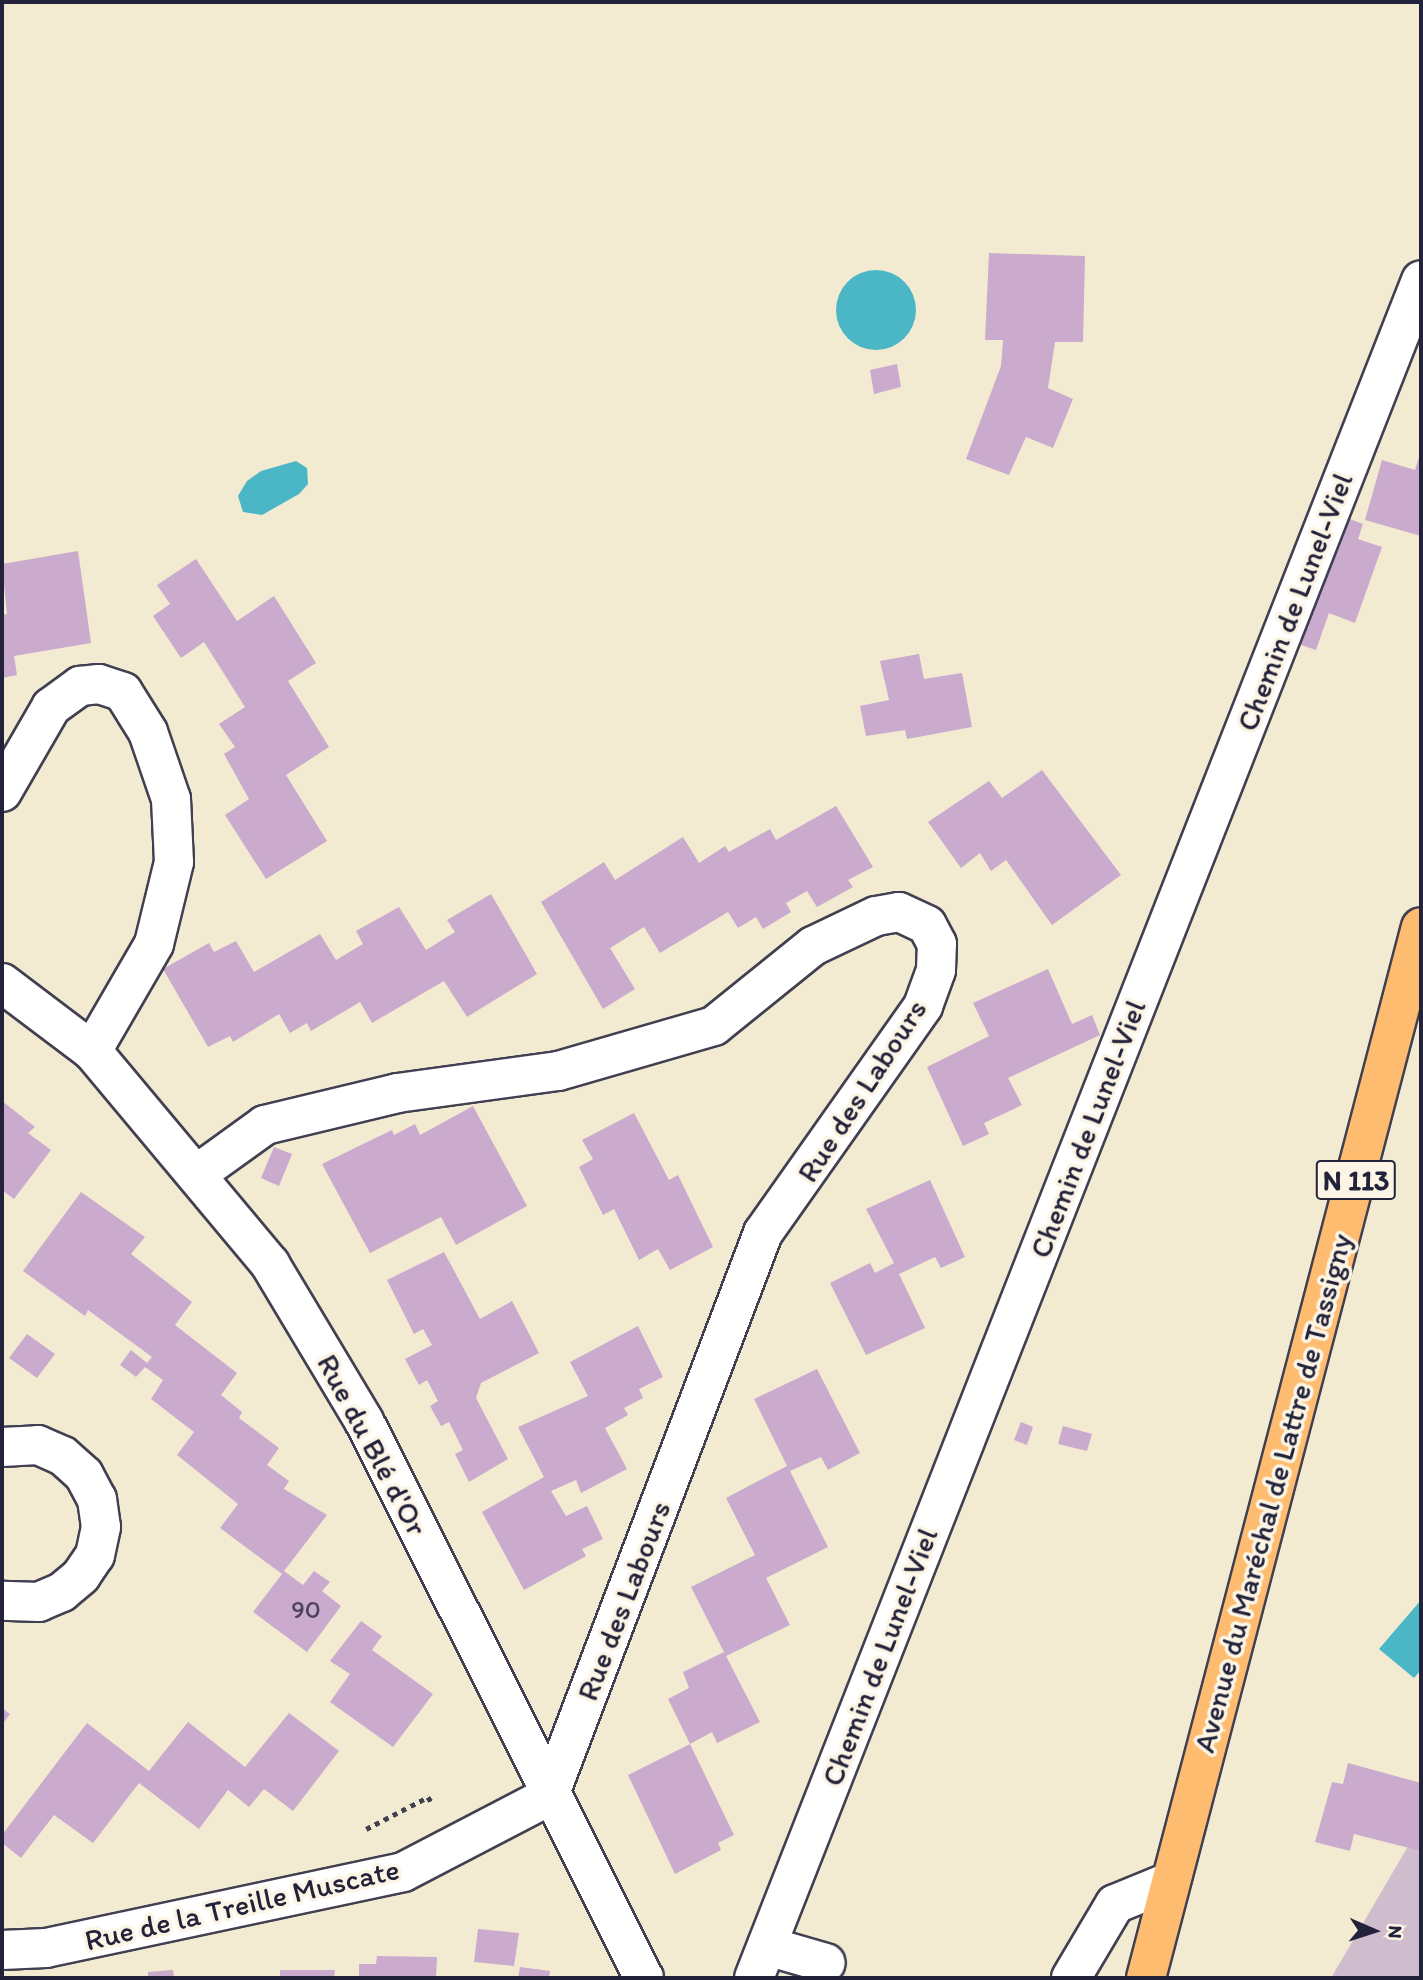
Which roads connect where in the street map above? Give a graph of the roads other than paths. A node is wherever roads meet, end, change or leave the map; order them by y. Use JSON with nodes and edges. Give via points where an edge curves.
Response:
{"nodes":[{"id":1,"x":1421,"y":280,"type":"edge"},
{"id":2,"x":2,"y":792,"type":"edge"},
{"id":3,"x":1421,"y":928,"type":"edge"},
{"id":4,"x":2,"y":983,"type":"edge"},
{"id":5,"x":92,"y":1051,"type":"junction"},
{"id":6,"x":197,"y":1174,"type":"junction"},
{"id":7,"x":2,"y":1447,"type":"edge"},
{"id":8,"x":2,"y":1601,"type":"edge"},
{"id":9,"x":549,"y":1796,"type":"junction"},
{"id":10,"x":1169,"y":1882,"type":"junction"},
{"id":11,"x":2,"y":1950,"type":"edge"},
{"id":12,"x":760,"y":1962,"type":"edge"},
{"id":13,"x":826,"y":1963,"type":"dead end"},
{"id":14,"x":644,"y":1978,"type":"edge"},
{"id":15,"x":1071,"y":1978,"type":"edge"},
{"id":16,"x":1146,"y":1978,"type":"edge"}],
"edges":[{"from":1,"to":12,"type":"street","name":"Chemin de Lunel-Viel"},
{"from":2,"to":5,"type":"street","via":[[51,707],[80,686],[99,684],[122,692],[148,732],[171,799],[174,862],[154,944]]},
{"from":3,"to":10,"type":"main road","name":"Avenue du Maréchal de Lattre de Tassigny","number":"N 113"},
{"from":4,"to":5,"type":"street","name":"Rue du Blé d'Or"},
{"from":5,"to":6,"type":"street","name":"Rue du Blé d'Or"},
{"from":6,"to":9,"type":"street","name":"Rue du Blé d'Or","via":[[270,1264],[364,1421]]},
{"from":6,"to":9,"type":"street","name":"Rue des Labours","via":[[265,1125],[398,1093],[558,1071],[714,1026],[813,946],[876,916],[900,912],[928,925],[937,944],[936,970],[923,1006],[763,1233]]},
{"from":7,"to":8,"type":"street","via":[[38,1445],[63,1456],[84,1475],[97,1499],[101,1527],[95,1555],[81,1576],[62,1592],[39,1602]]},
{"from":9,"to":11,"type":"street","name":"Rue de la Treille Muscate","via":[[403,1872],[46,1948]]},
{"from":9,"to":14,"type":"street","name":"Rue du Blé d'Or"},
{"from":10,"to":15,"type":"street","via":[[1115,1905]]},
{"from":10,"to":16,"type":"main road","name":"Avenue du Maréchal de Lattre de Tassigny","number":"N 113"},
{"from":12,"to":13,"type":"street"}]}
